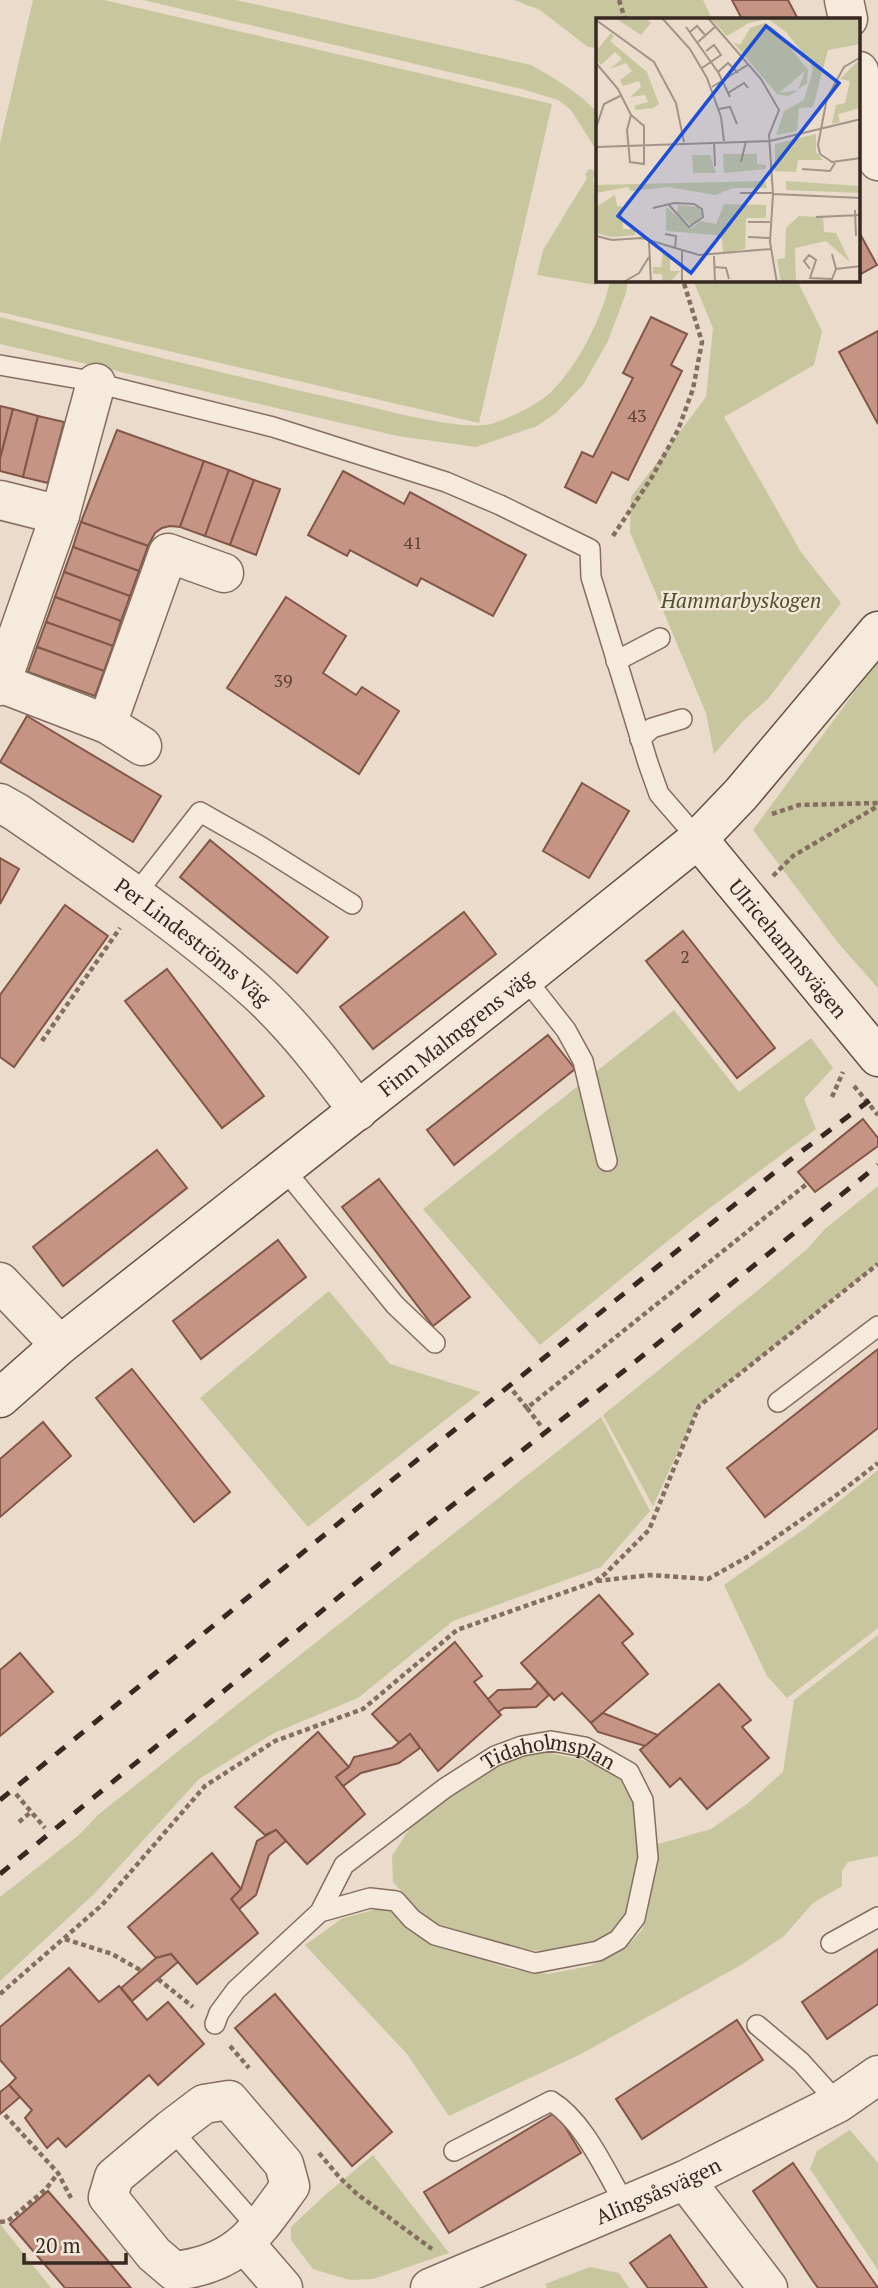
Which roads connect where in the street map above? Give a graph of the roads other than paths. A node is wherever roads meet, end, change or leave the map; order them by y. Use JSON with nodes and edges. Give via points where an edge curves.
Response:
{"nodes":[{"id":1,"x":844,"y":0,"type":"edge"},
{"id":2,"x":848,"y":18,"type":"edge"},
{"id":3,"x":860,"y":76,"type":"edge"},
{"id":4,"x":878,"y":161,"type":"edge"},
{"id":5,"x":0,"y":365,"type":"edge"},
{"id":6,"x":96,"y":383,"type":"junction"},
{"id":7,"x":0,"y":500,"type":"edge"},
{"id":8,"x":60,"y":515,"type":"junction"},
{"id":9,"x":224,"y":573,"type":"dead end"},
{"id":10,"x":878,"y":631,"type":"edge"},
{"id":11,"x":660,"y":638,"type":"dead end"},
{"id":12,"x":616,"y":661,"type":"junction"},
{"id":13,"x":0,"y":685,"type":"edge"},
{"id":14,"x":682,"y":719,"type":"dead end"},
{"id":15,"x":107,"y":724,"type":"junction"},
{"id":16,"x":640,"y":739,"type":"junction"},
{"id":17,"x":142,"y":746,"type":"dead end"},
{"id":18,"x":0,"y":803,"type":"edge"},
{"id":19,"x":698,"y":839,"type":"junction"},
{"id":20,"x":135,"y":895,"type":"junction"},
{"id":21,"x":352,"y":904,"type":"dead end"},
{"id":22,"x":525,"y":978,"type":"junction"},
{"id":23,"x":878,"y":1057,"type":"edge"},
{"id":24,"x":358,"y":1111,"type":"junction"},
{"id":25,"x":607,"y":1161,"type":"dead end"},
{"id":26,"x":284,"y":1169,"type":"junction"},
{"id":27,"x":0,"y":1282,"type":"edge"},
{"id":28,"x":878,"y":1326,"type":"edge"},
{"id":29,"x":435,"y":1343,"type":"dead end"},
{"id":30,"x":60,"y":1345,"type":"junction"},
{"id":31,"x":0,"y":1398,"type":"edge"},
{"id":32,"x":778,"y":1402,"type":"dead end"},
{"id":33,"x":320,"y":1912,"type":"junction"},
{"id":34,"x":878,"y":1917,"type":"edge"},
{"id":35,"x":831,"y":1943,"type":"dead end"},
{"id":36,"x":215,"y":2024,"type":"dead end"},
{"id":37,"x":757,"y":2025,"type":"dead end"},
{"id":38,"x":878,"y":2075,"type":"edge"},
{"id":39,"x":838,"y":2103,"type":"junction"},
{"id":40,"x":171,"y":2129,"type":"junction"},
{"id":41,"x":454,"y":2151,"type":"dead end"},
{"id":42,"x":685,"y":2180,"type":"junction"},
{"id":43,"x":626,"y":2206,"type":"junction"},
{"id":44,"x":252,"y":2237,"type":"junction"},
{"id":45,"x":283,"y":2288,"type":"edge"},
{"id":46,"x":430,"y":2288,"type":"edge"},
{"id":47,"x":768,"y":2288,"type":"edge"}],
"edges":[{"from":1,"to":2,"type":"street"},
{"from":3,"to":4,"type":"street"},
{"from":5,"to":6,"type":"lane"},
{"from":6,"to":8,"type":"street"},
{"from":6,"to":12,"type":"lane","via":[[273,427],[446,482],[590,549],[591,577]]},
{"from":7,"to":8,"type":"street"},
{"from":8,"to":13,"type":"street"},
{"from":9,"to":15,"type":"street","via":[[168,553]]},
{"from":10,"to":19,"type":"street","name":"Finn Malmgrens väg"},
{"from":11,"to":12,"type":"lane"},
{"from":12,"to":16,"type":"lane"},
{"from":13,"to":15,"type":"street"},
{"from":14,"to":16,"type":"lane","via":[[652,728]]},
{"from":15,"to":17,"type":"street"},
{"from":16,"to":19,"type":"lane","via":[[659,794]]},
{"from":18,"to":20,"type":"street","name":"Per Lindeströms Väg"},
{"from":19,"to":22,"type":"street","name":"Finn Malmgrens väg"},
{"from":19,"to":23,"type":"street","name":"Ulricehamnsvägen"},
{"from":20,"to":21,"type":"lane","via":[[200,812]]},
{"from":20,"to":24,"type":"street","name":"Per Lindeströms Väg","via":[[259,994],[315,1054]]},
{"from":22,"to":24,"type":"street","name":"Finn Malmgrens väg"},
{"from":22,"to":25,"type":"lane","via":[[566,1030],[583,1061]]},
{"from":24,"to":26,"type":"street","name":"Finn Malmgrens väg"},
{"from":26,"to":29,"type":"lane","via":[[395,1305]]},
{"from":26,"to":30,"type":"street","name":"Finn Malmgrens väg"},
{"from":27,"to":30,"type":"street"},
{"from":28,"to":32,"type":"lane"},
{"from":30,"to":31,"type":"street","name":"Finn Malmgrens väg"},
{"from":33,"to":33,"type":"lane","name":"Tidaholmsplan","via":[[370,1898],[396,1901],[435,1935],[535,1963],[598,1951],[618,1940],[635,1918],[648,1858],[643,1800],[629,1772],[585,1747],[551,1741],[522,1746],[495,1756],[444,1788],[344,1865]]},
{"from":33,"to":36,"type":"lane","name":"Tidaholmsplan","via":[[236,1990]]},
{"from":34,"to":35,"type":"lane"},
{"from":37,"to":39,"type":"lane"},
{"from":38,"to":39,"type":"street","name":"Alingsåsvägen"},
{"from":39,"to":42,"type":"street","name":"Alingsåsvägen"},
{"from":40,"to":44,"type":"lane"},
{"from":40,"to":44,"type":"street","via":[[204,2104],[229,2100],[284,2164],[290,2186]]},
{"from":40,"to":44,"type":"street","via":[[114,2177],[108,2197],[154,2254],[174,2271],[198,2268]]},
{"from":41,"to":43,"type":"lane","via":[[551,2101],[564,2109],[586,2138]]},
{"from":42,"to":43,"type":"street","name":"Alingsåsvägen"},
{"from":42,"to":47,"type":"street"},
{"from":43,"to":46,"type":"street","name":"Alingsåsvägen"},
{"from":44,"to":45,"type":"street"}]}
